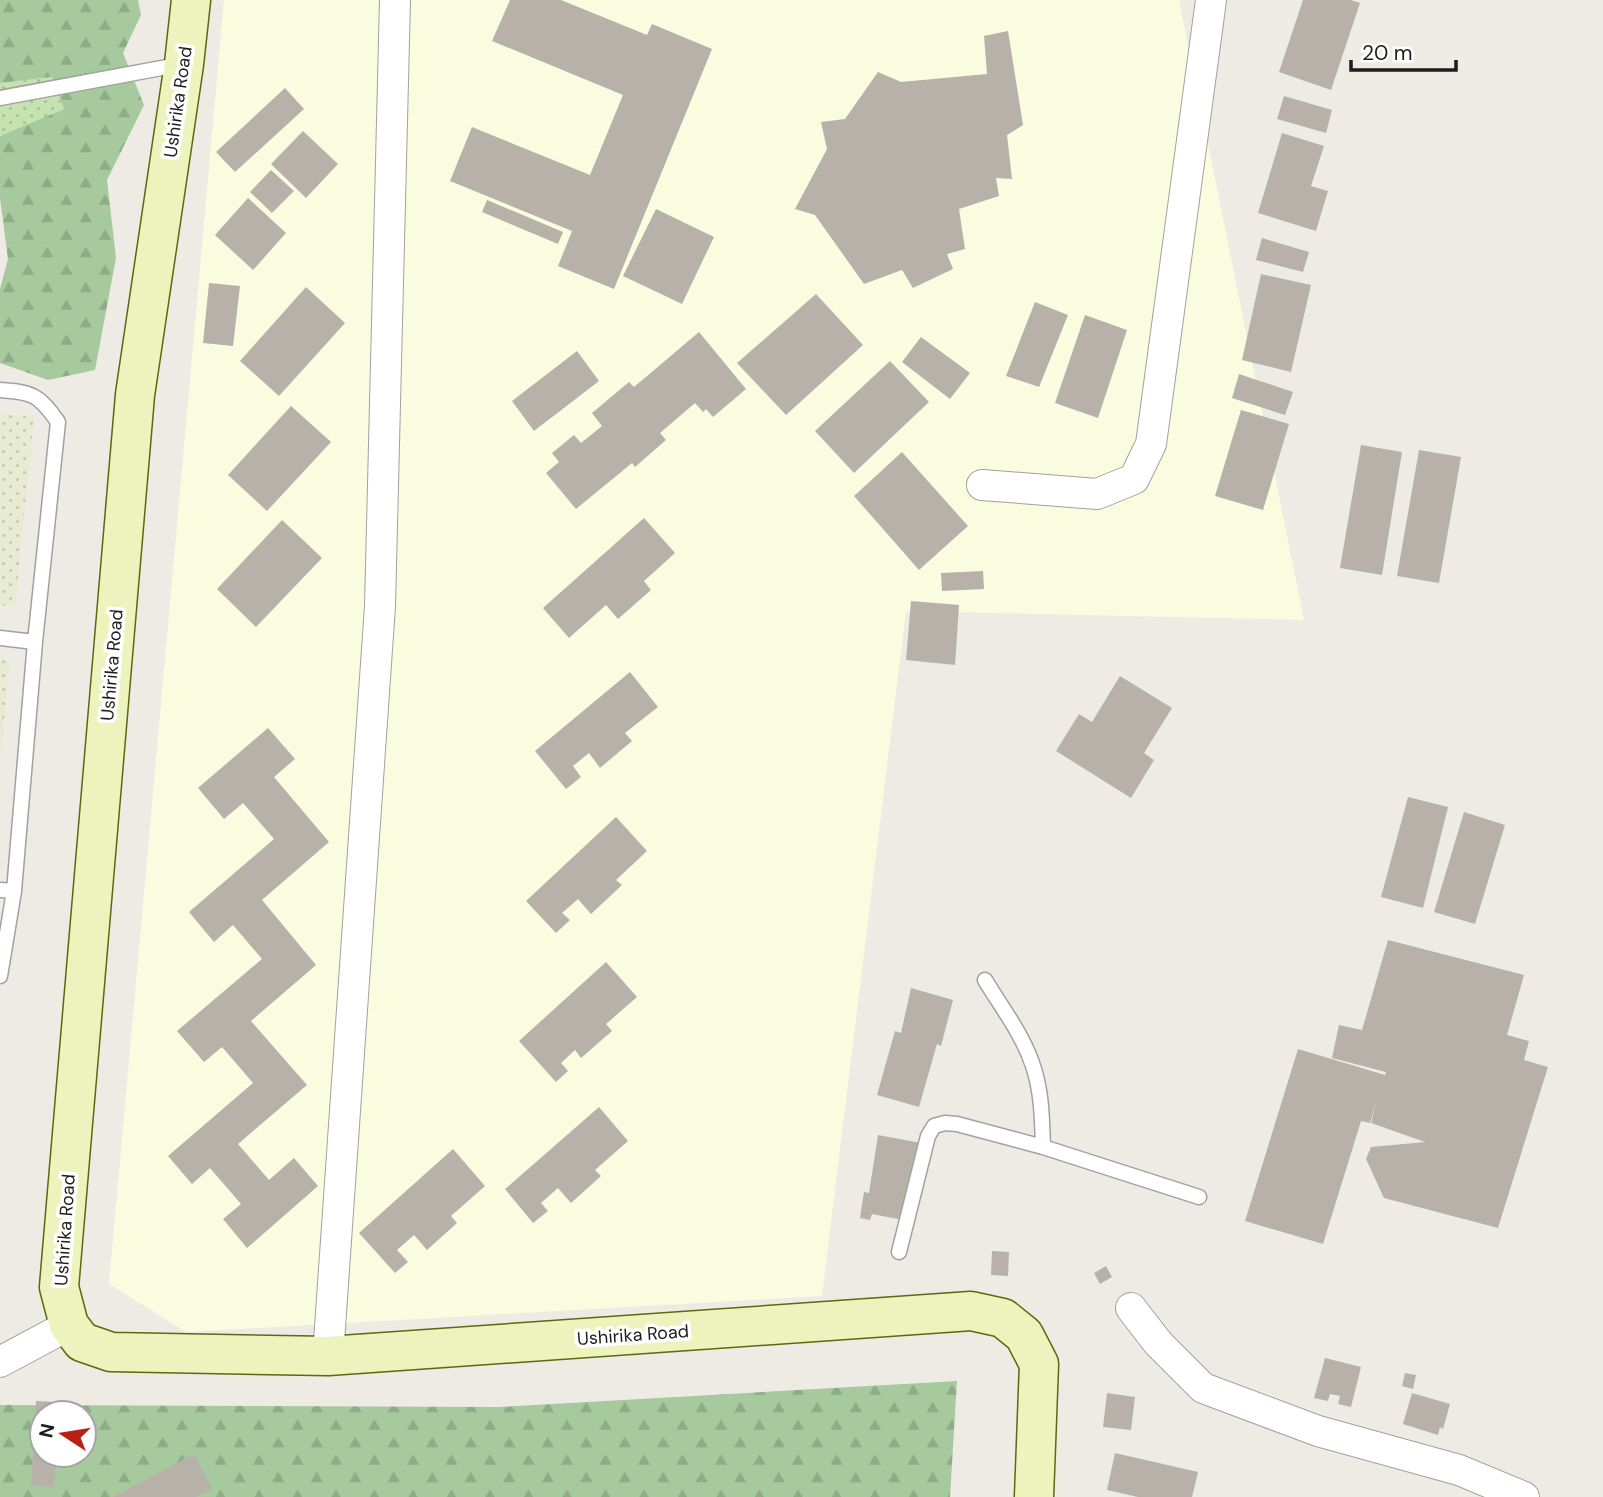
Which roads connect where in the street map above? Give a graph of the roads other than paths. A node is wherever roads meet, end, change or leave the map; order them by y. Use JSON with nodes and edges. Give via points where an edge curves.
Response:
{"nodes":[{"id":1,"x":191,"y":0,"type":"edge"},
{"id":2,"x":395,"y":0,"type":"edge"},
{"id":3,"x":1211,"y":0,"type":"edge"},
{"id":4,"x":184,"y":64,"type":"junction"},
{"id":5,"x":0,"y":98,"type":"edge"},
{"id":6,"x":0,"y":390,"type":"edge"},
{"id":7,"x":982,"y":485,"type":"dead end"},
{"id":8,"x":0,"y":638,"type":"edge"},
{"id":9,"x":35,"y":642,"type":"junction"},
{"id":10,"x":7,"y":891,"type":"edge"},
{"id":11,"x":0,"y":976,"type":"edge"},
{"id":12,"x":985,"y":980,"type":"dead end"},
{"id":13,"x":1043,"y":1147,"type":"junction"},
{"id":14,"x":1199,"y":1197,"type":"dead end"},
{"id":15,"x":899,"y":1252,"type":"dead end"},
{"id":16,"x":1130,"y":1308,"type":"dead end"},
{"id":17,"x":69,"y":1325,"type":"junction"},
{"id":18,"x":328,"y":1356,"type":"junction"},
{"id":19,"x":0,"y":1362,"type":"edge"},
{"id":20,"x":1034,"y":1497,"type":"edge"},
{"id":21,"x":1524,"y":1497,"type":"edge"}],
"edges":[{"from":1,"to":4,"type":"street","name":"Ushirika Road"},
{"from":2,"to":18,"type":"street","via":[[380,607]]},
{"from":3,"to":7,"type":"street","via":[[1151,444],[1134,479],[1097,494]]},
{"from":4,"to":5,"type":"lane"},
{"from":4,"to":17,"type":"street","name":"Ushirika Road","via":[[135,395],[59,1287]]},
{"from":6,"to":9,"type":"lane","via":[[22,391],[43,400],[58,422]]},
{"from":8,"to":9,"type":"lane"},
{"from":9,"to":10,"type":"lane"},
{"from":10,"to":11,"type":"lane"},
{"from":12,"to":13,"type":"lane","via":[[1020,1036],[1033,1067]]},
{"from":13,"to":14,"type":"lane"},
{"from":13,"to":15,"type":"lane","via":[[957,1124],[934,1126]]},
{"from":16,"to":21,"type":"street","via":[[1203,1388],[1318,1431],[1459,1470]]},
{"from":17,"to":18,"type":"street","name":"Ushirika Road","via":[[82,1342],[111,1352]]},
{"from":17,"to":19,"type":"street"},
{"from":18,"to":20,"type":"street","name":"Ushirika Road","via":[[982,1313],[1003,1318],[1024,1335],[1039,1364]]}]}
